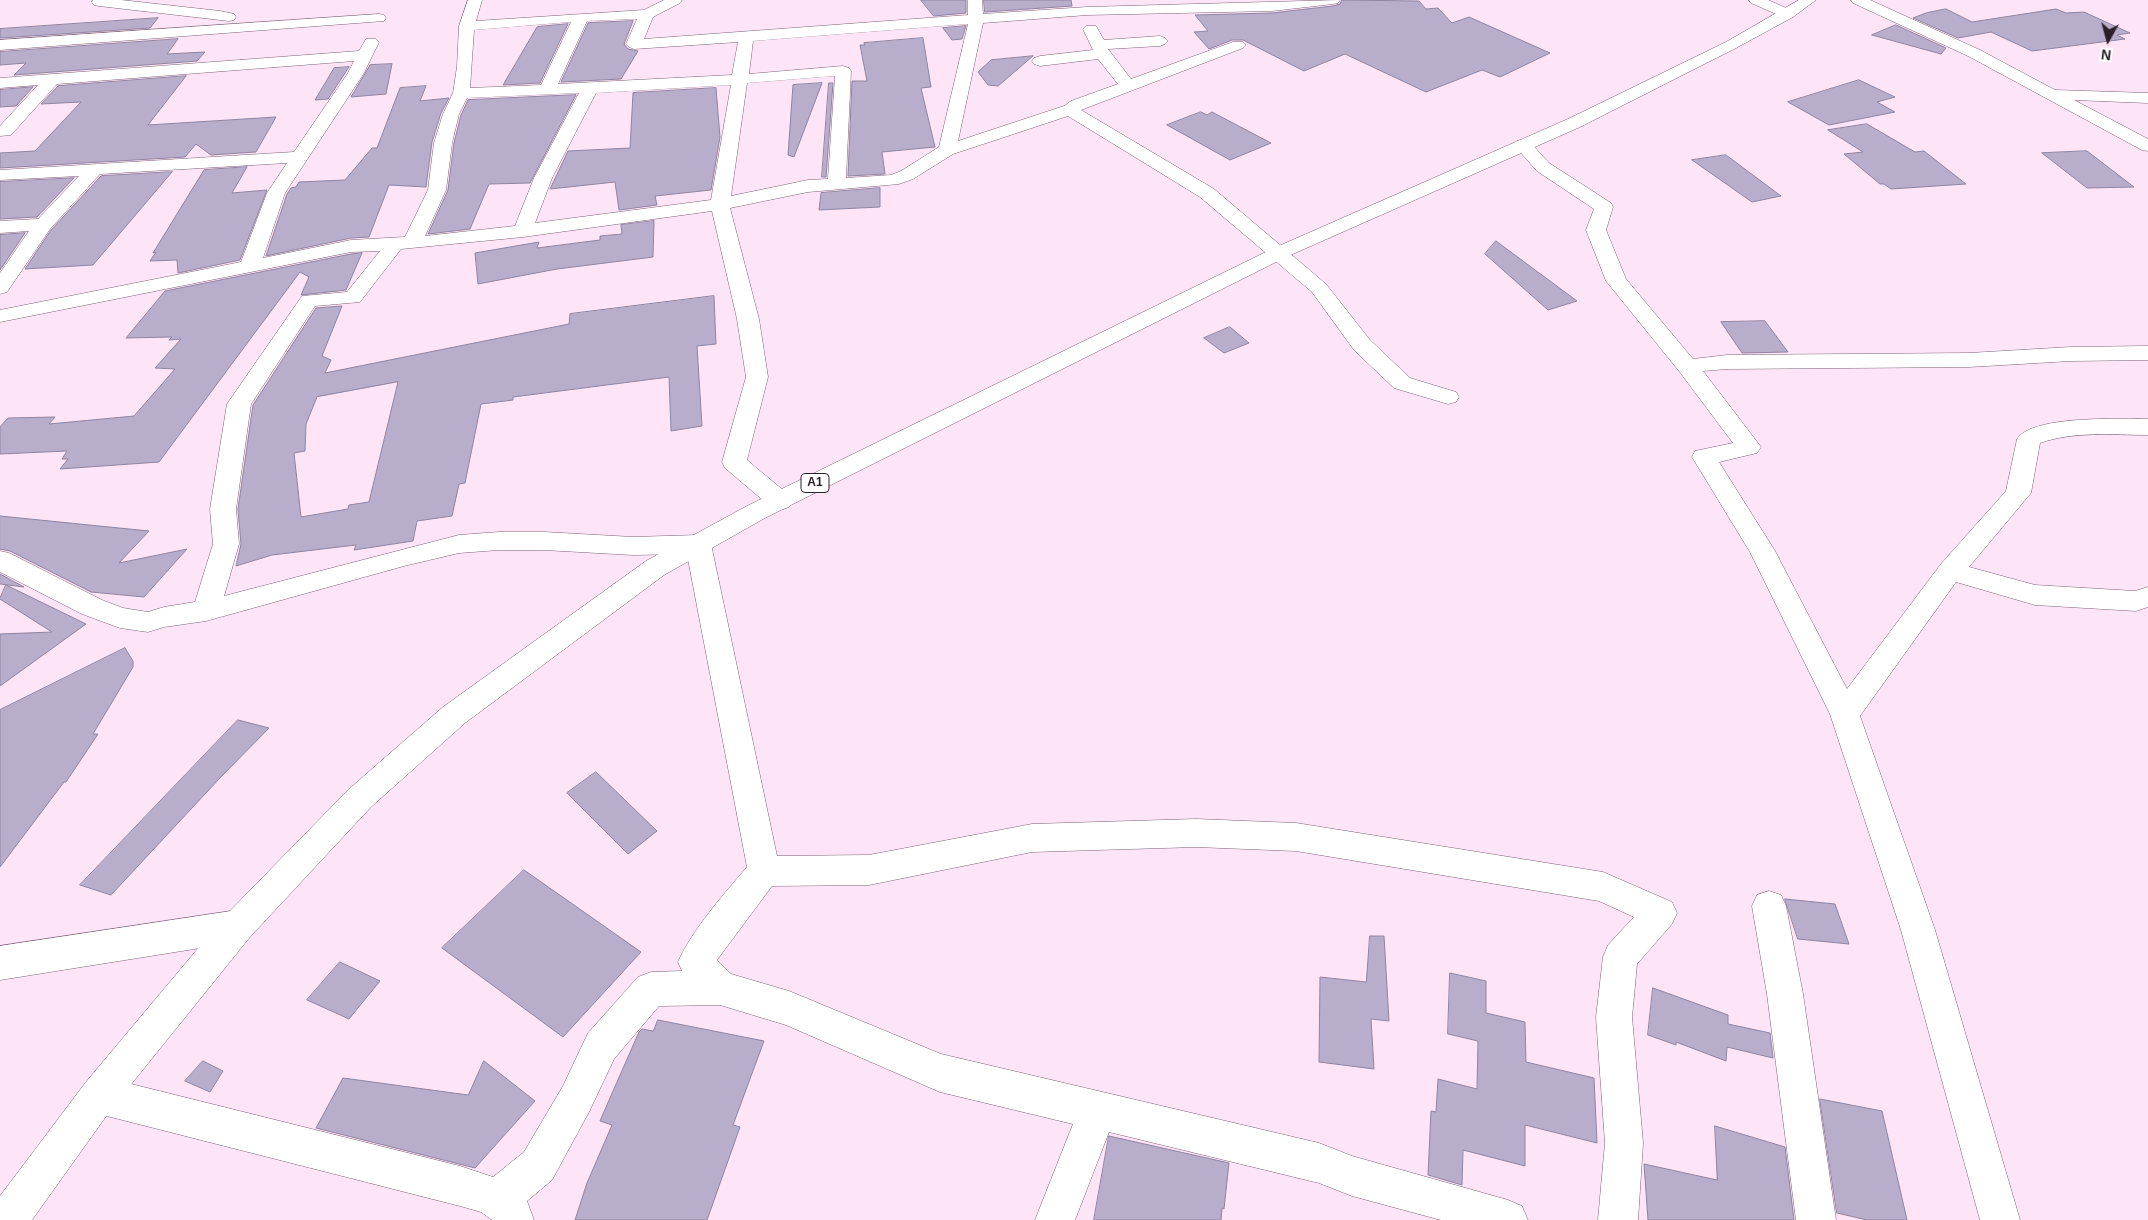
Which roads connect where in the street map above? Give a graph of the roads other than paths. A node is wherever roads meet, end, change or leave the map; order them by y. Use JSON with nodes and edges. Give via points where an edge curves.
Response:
{"nodes":[{"id":1,"x":381,"y":0,"type":"edge"},
{"id":2,"x":475,"y":0,"type":"edge"},
{"id":3,"x":675,"y":0,"type":"edge"},
{"id":4,"x":975,"y":0,"type":"edge"},
{"id":5,"x":1333,"y":0,"type":"edge"},
{"id":6,"x":1756,"y":0,"type":"edge"},
{"id":7,"x":1809,"y":0,"type":"edge"},
{"id":8,"x":1858,"y":0,"type":"edge"},
{"id":9,"x":99,"y":2,"type":"dead end"},
{"id":10,"x":1137,"y":5,"type":"edge"},
{"id":11,"x":647,"y":14,"type":"junction"},
{"id":12,"x":1788,"y":14,"type":"junction"},
{"id":13,"x":581,"y":17,"type":"junction"},
{"id":14,"x":379,"y":18,"type":"junction"},
{"id":15,"x":976,"y":20,"type":"junction"},
{"id":16,"x":259,"y":26,"type":"junction"},
{"id":17,"x":467,"y":26,"type":"junction"},
{"id":18,"x":1091,"y":29,"type":"dead end"},
{"id":19,"x":746,"y":39,"type":"junction"},
{"id":20,"x":1160,"y":41,"type":"dead end"},
{"id":21,"x":0,"y":45,"type":"edge"},
{"id":22,"x":1238,"y":45,"type":"dead end"},
{"id":23,"x":1100,"y":50,"type":"junction"},
{"id":24,"x":365,"y":55,"type":"junction"},
{"id":25,"x":1040,"y":61,"type":"dead end"},
{"id":26,"x":740,"y":78,"type":"junction"},
{"id":27,"x":52,"y":79,"type":"junction"},
{"id":28,"x":0,"y":83,"type":"edge"},
{"id":29,"x":1128,"y":86,"type":"junction"},
{"id":30,"x":590,"y":88,"type":"junction"},
{"id":31,"x":547,"y":90,"type":"junction"},
{"id":32,"x":461,"y":93,"type":"junction"},
{"id":33,"x":2050,"y":94,"type":"junction"},
{"id":34,"x":2148,"y":98,"type":"edge"},
{"id":35,"x":1070,"y":110,"type":"junction"},
{"id":36,"x":0,"y":131,"type":"edge"},
{"id":37,"x":1523,"y":145,"type":"junction"},
{"id":38,"x":2148,"y":146,"type":"edge"},
{"id":39,"x":947,"y":150,"type":"junction"},
{"id":40,"x":300,"y":157,"type":"junction"},
{"id":41,"x":95,"y":169,"type":"junction"},
{"id":42,"x":0,"y":175,"type":"edge"},
{"id":43,"x":837,"y":184,"type":"junction"},
{"id":44,"x":720,"y":204,"type":"junction"},
{"id":45,"x":43,"y":225,"type":"junction"},
{"id":46,"x":0,"y":227,"type":"edge"},
{"id":47,"x":523,"y":231,"type":"junction"},
{"id":48,"x":404,"y":243,"type":"junction"},
{"id":49,"x":1279,"y":253,"type":"junction"},
{"id":50,"x":250,"y":266,"type":"junction"},
{"id":51,"x":0,"y":288,"type":"edge"},
{"id":52,"x":0,"y":316,"type":"edge"},
{"id":53,"x":2148,"y":353,"type":"edge"},
{"id":54,"x":1687,"y":366,"type":"junction"},
{"id":55,"x":1448,"y":397,"type":"dead end"},
{"id":56,"x":2148,"y":427,"type":"edge"},
{"id":57,"x":780,"y":501,"type":"junction"},
{"id":58,"x":698,"y":544,"type":"junction"},
{"id":59,"x":0,"y":560,"type":"edge"},
{"id":60,"x":1950,"y":571,"type":"junction"},
{"id":61,"x":2148,"y":597,"type":"edge"},
{"id":62,"x":206,"y":611,"type":"junction"},
{"id":63,"x":1846,"y":714,"type":"junction"},
{"id":64,"x":764,"y":871,"type":"junction"},
{"id":65,"x":1769,"y":906,"type":"dead end"},
{"id":66,"x":238,"y":926,"type":"junction"},
{"id":67,"x":0,"y":963,"type":"edge"},
{"id":68,"x":720,"y":988,"type":"junction"},
{"id":69,"x":99,"y":1096,"type":"junction"},
{"id":70,"x":1098,"y":1110,"type":"junction"},
{"id":71,"x":506,"y":1209,"type":"edge"},
{"id":72,"x":8,"y":1220,"type":"edge"},
{"id":73,"x":1055,"y":1220,"type":"edge"},
{"id":74,"x":1508,"y":1220,"type":"edge"},
{"id":75,"x":1618,"y":1220,"type":"edge"},
{"id":76,"x":1816,"y":1220,"type":"edge"},
{"id":77,"x":2000,"y":1220,"type":"edge"}],
"edges":[{"from":1,"to":14,"type":"main road"},
{"from":2,"to":17,"type":"main road"},
{"from":3,"to":11,"type":"main road"},
{"from":4,"to":15,"type":"main road"},
{"from":5,"to":10,"type":"main road","via":[[1278,6]]},
{"from":6,"to":12,"type":"main road"},
{"from":7,"to":12,"type":"main road","number":"A1"},
{"from":8,"to":33,"type":"main road","via":[[1974,53]]},
{"from":9,"to":16,"type":"main road","via":[[220,15]]},
{"from":10,"to":15,"type":"main road"},
{"from":11,"to":13,"type":"main road"},
{"from":11,"to":19,"type":"main road","via":[[634,44]]},
{"from":12,"to":37,"type":"main road","number":"A1","via":[[1574,123]]},
{"from":13,"to":17,"type":"main road"},
{"from":13,"to":31,"type":"main road"},
{"from":14,"to":16,"type":"main road"},
{"from":14,"to":24,"type":"main road"},
{"from":15,"to":19,"type":"main road"},
{"from":15,"to":39,"type":"main road"},
{"from":16,"to":21,"type":"main road"},
{"from":17,"to":32,"type":"main road"},
{"from":18,"to":23,"type":"main road"},
{"from":19,"to":26,"type":"main road"},
{"from":20,"to":23,"type":"main road"},
{"from":22,"to":29,"type":"main road"},
{"from":23,"to":25,"type":"main road"},
{"from":23,"to":29,"type":"main road"},
{"from":24,"to":27,"type":"main road"},
{"from":24,"to":40,"type":"main road"},
{"from":26,"to":30,"type":"main road","via":[[659,86]]},
{"from":26,"to":43,"type":"main road","via":[[843,71]]},
{"from":26,"to":44,"type":"main road"},
{"from":27,"to":28,"type":"main road"},
{"from":27,"to":36,"type":"main road","via":[[5,131]]},
{"from":29,"to":35,"type":"main road"},
{"from":30,"to":31,"type":"main road"},
{"from":30,"to":47,"type":"main road","via":[[543,178]]},
{"from":31,"to":32,"type":"main road"},
{"from":32,"to":48,"type":"main road","via":[[443,143],[437,190]]},
{"from":33,"to":34,"type":"main road"},
{"from":33,"to":38,"type":"main road"},
{"from":35,"to":39,"type":"main road"},
{"from":35,"to":49,"type":"main road","via":[[1207,193]]},
{"from":37,"to":49,"type":"main road","number":"A1"},
{"from":37,"to":54,"type":"main road","via":[[1543,168],[1604,207],[1596,230],[1616,282]]},
{"from":39,"to":43,"type":"main road","via":[[893,180]]},
{"from":40,"to":41,"type":"main road"},
{"from":40,"to":50,"type":"main road","via":[[276,193]]},
{"from":41,"to":42,"type":"main road"},
{"from":41,"to":45,"type":"main road"},
{"from":43,"to":44,"type":"main road","via":[[808,186]]},
{"from":44,"to":47,"type":"main road"},
{"from":44,"to":57,"type":"main road","via":[[748,319],[757,377],[734,462]]},
{"from":45,"to":46,"type":"main road"},
{"from":45,"to":51,"type":"main road"},
{"from":47,"to":48,"type":"main road"},
{"from":48,"to":50,"type":"main road","via":[[351,246]]},
{"from":48,"to":62,"type":"main road","via":[[353,298],[309,300],[239,404],[223,509],[226,544]]},
{"from":49,"to":55,"type":"main road","via":[[1319,288],[1362,345],[1402,383]]},
{"from":49,"to":57,"type":"main road","number":"A1"},
{"from":50,"to":52,"type":"main road"},
{"from":53,"to":54,"type":"main road","via":[[1969,360],[1727,362]]},
{"from":54,"to":63,"type":"main road","via":[[1749,447],[1704,457],[1762,551]]},
{"from":56,"to":60,"type":"main road","via":[[2054,430],[2029,439],[2018,494]]},
{"from":57,"to":58,"type":"main road","number":"A1"},
{"from":58,"to":62,"type":"main road","via":[[633,546],[526,541],[460,544]]},
{"from":58,"to":64,"type":"main road"},
{"from":58,"to":66,"type":"main road","number":"A1","via":[[655,568],[454,715],[360,798]]},
{"from":59,"to":62,"type":"main road","via":[[120,618],[148,622]]},
{"from":60,"to":61,"type":"main road","via":[[2035,595],[2136,601]]},
{"from":60,"to":63,"type":"main road"},
{"from":63,"to":77,"type":"main road","via":[[1918,930]]},
{"from":64,"to":68,"type":"main road","via":[[695,962]]},
{"from":64,"to":75,"type":"main road","via":[[869,870],[1032,838],[1196,833],[1296,837],[1603,888],[1660,913],[1620,957],[1614,1017],[1624,1143]]},
{"from":65,"to":76,"type":"main road","via":[[1785,994]]},
{"from":66,"to":67,"type":"main road"},
{"from":66,"to":69,"type":"main road","number":"A1"},
{"from":68,"to":70,"type":"main road","via":[[789,1008],[940,1073]]},
{"from":68,"to":71,"type":"main road","via":[[651,989],[601,1046],[576,1099],[538,1166]]},
{"from":69,"to":71,"type":"main road","via":[[460,1186]]},
{"from":69,"to":72,"type":"main road","number":"A1"},
{"from":70,"to":73,"type":"main road"},
{"from":70,"to":74,"type":"main road","via":[[1319,1163],[1352,1176]]}]}
